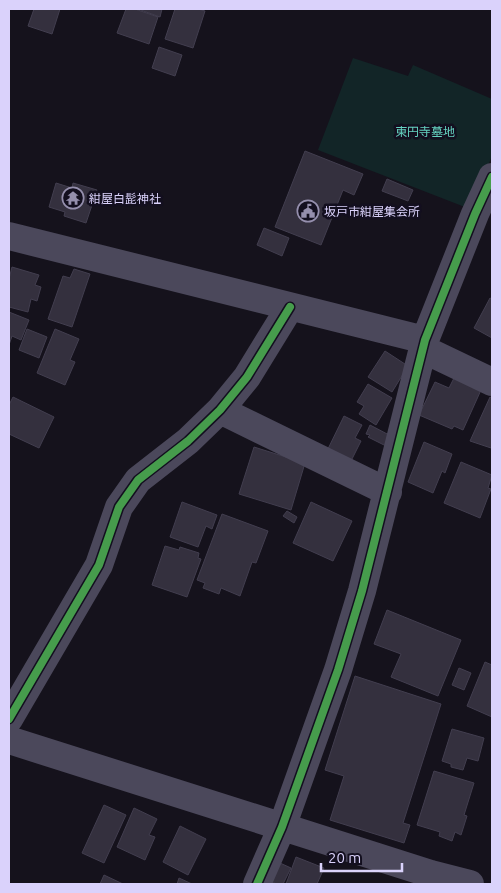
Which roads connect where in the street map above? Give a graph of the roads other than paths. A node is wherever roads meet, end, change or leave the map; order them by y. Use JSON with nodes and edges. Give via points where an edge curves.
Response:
{"nodes":[{"id":1,"x":489,"y":194,"type":"edge"},
{"id":2,"x":9,"y":236,"type":"edge"},
{"id":3,"x":290,"y":307,"type":"junction"},
{"id":4,"x":424,"y":344,"type":"junction"},
{"id":5,"x":492,"y":382,"type":"edge"},
{"id":6,"x":220,"y":410,"type":"junction"},
{"id":7,"x":388,"y":492,"type":"junction"},
{"id":8,"x":9,"y":719,"type":"edge"},
{"id":9,"x":9,"y":740,"type":"edge"},
{"id":10,"x":282,"y":827,"type":"junction"},
{"id":11,"x":257,"y":884,"type":"edge"},
{"id":12,"x":470,"y":884,"type":"edge"}],
"edges":[{"from":1,"to":4,"type":"street"},
{"from":2,"to":3,"type":"street"},
{"from":3,"to":4,"type":"street"},
{"from":3,"to":6,"type":"street","via":[[247,377]]},
{"from":4,"to":5,"type":"street"},
{"from":4,"to":7,"type":"street"},
{"from":6,"to":7,"type":"street"},
{"from":6,"to":8,"type":"street","via":[[188,442],[138,480],[119,507],[99,565]]},
{"from":7,"to":10,"type":"street","via":[[352,626]]},
{"from":9,"to":10,"type":"street"},
{"from":10,"to":11,"type":"street"},
{"from":10,"to":12,"type":"street"}]}
